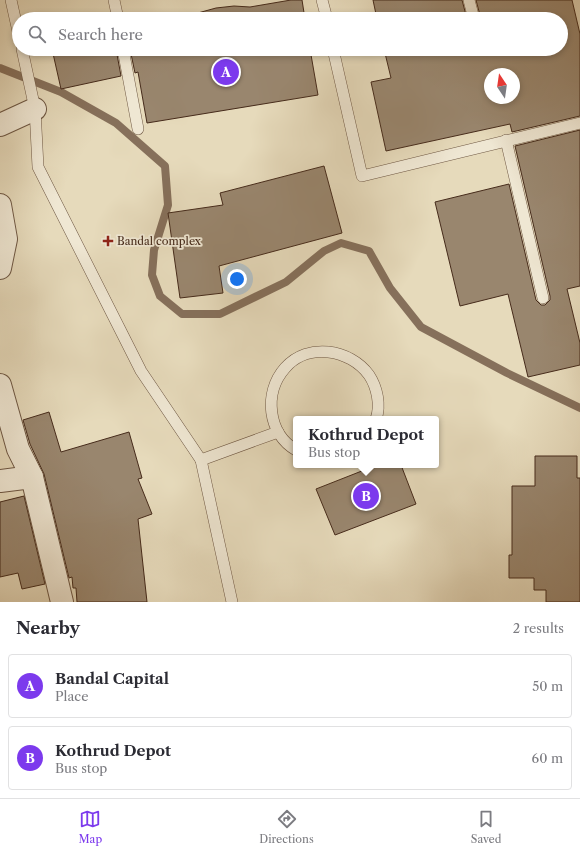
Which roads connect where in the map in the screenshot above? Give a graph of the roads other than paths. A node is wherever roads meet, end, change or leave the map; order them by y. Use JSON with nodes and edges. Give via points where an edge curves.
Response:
{"nodes":[{"id":1,"x":11,"y":0,"type":"edge"},
{"id":2,"x":114,"y":0,"type":"edge"},
{"id":3,"x":322,"y":0,"type":"edge"},
{"id":4,"x":469,"y":0,"type":"edge"},
{"id":5,"x":14,"y":12,"type":"edge"},
{"id":6,"x":117,"y":12,"type":"edge"},
{"id":7,"x":325,"y":12,"type":"edge"},
{"id":8,"x":472,"y":12,"type":"edge"},
{"id":9,"x":24,"y":56,"type":"edge"},
{"id":10,"x":124,"y":56,"type":"edge"},
{"id":11,"x":335,"y":56,"type":"edge"},
{"id":12,"x":35,"y":109,"type":"junction"},
{"id":13,"x":580,"y":123,"type":"edge"},
{"id":14,"x":0,"y":124,"type":"edge"},
{"id":15,"x":138,"y":129,"type":"dead end"},
{"id":16,"x":506,"y":140,"type":"junction"},
{"id":17,"x":0,"y":205,"type":"edge"},
{"id":18,"x":0,"y":268,"type":"edge"},
{"id":19,"x":543,"y":298,"type":"dead end"},
{"id":20,"x":0,"y":385,"type":"edge"},
{"id":21,"x":376,"y":416,"type":"edge"},
{"id":22,"x":278,"y":432,"type":"junction"},
{"id":23,"x":0,"y":439,"type":"edge"},
{"id":24,"x":0,"y":446,"type":"edge"},
{"id":25,"x":293,"y":448,"type":"edge"},
{"id":26,"x":201,"y":460,"type":"junction"},
{"id":27,"x":32,"y":477,"type":"junction"},
{"id":28,"x":0,"y":481,"type":"edge"},
{"id":29,"x":62,"y":602,"type":"edge"},
{"id":30,"x":232,"y":602,"type":"edge"}],
"edges":[{"from":1,"to":5,"type":"lane"},
{"from":2,"to":6,"type":"lane"},
{"from":3,"to":7,"type":"lane"},
{"from":4,"to":8,"type":"lane"},
{"from":9,"to":12,"type":"lane"},
{"from":10,"to":15,"type":"lane"},
{"from":11,"to":16,"type":"lane","via":[[362,176]]},
{"from":12,"to":14,"type":"street"},
{"from":12,"to":26,"type":"lane","via":[[38,167],[141,371]]},
{"from":13,"to":16,"type":"lane"},
{"from":16,"to":19,"type":"lane"},
{"from":17,"to":18,"type":"street","via":[[6,239]]},
{"from":20,"to":27,"type":"street","via":[[18,449]]},
{"from":21,"to":22,"type":"lane","via":[[378,399],[373,381],[363,367],[349,357],[333,352],[315,352],[290,364],[275,382],[271,416]]},
{"from":22,"to":25,"type":"lane"},
{"from":22,"to":26,"type":"lane"},
{"from":23,"to":24,"type":"street"},
{"from":26,"to":30,"type":"lane"},
{"from":27,"to":28,"type":"street"},
{"from":27,"to":29,"type":"street"}]}
